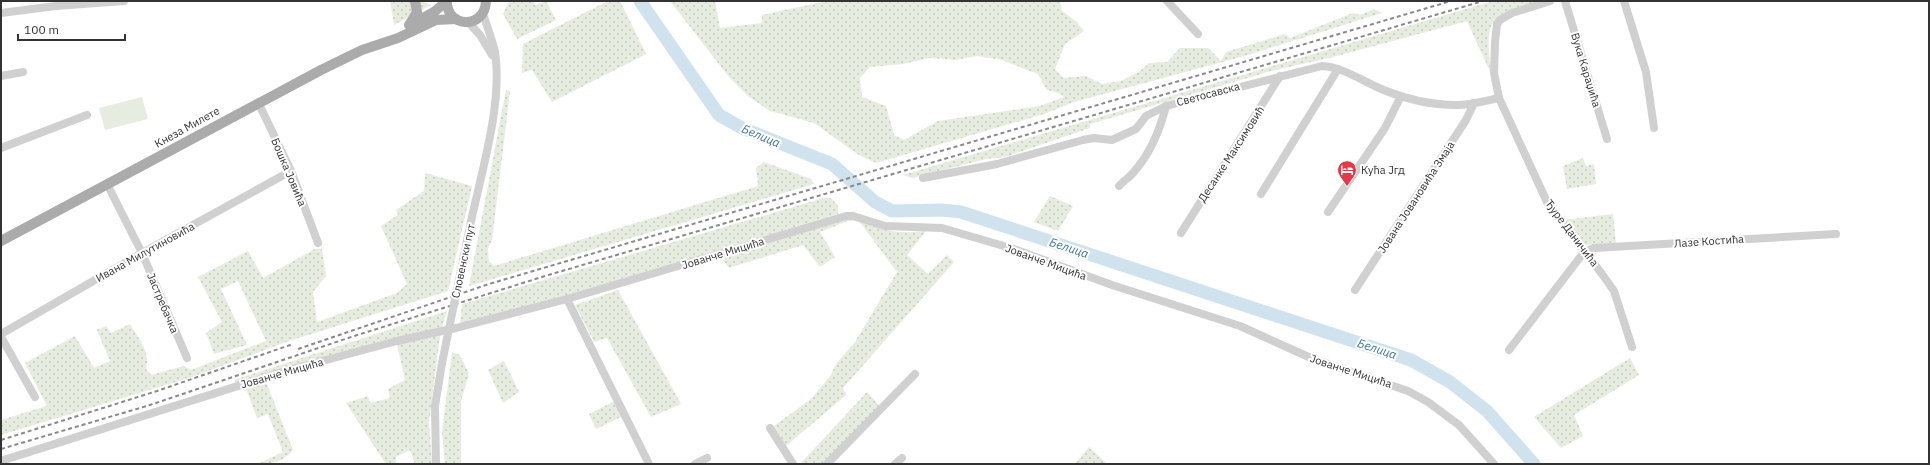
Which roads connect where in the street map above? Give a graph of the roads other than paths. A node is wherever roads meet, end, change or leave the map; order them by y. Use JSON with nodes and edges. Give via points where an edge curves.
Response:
{"nodes":[{"id":1,"x":124,"y":1,"type":"edge"},
{"id":2,"x":415,"y":1,"type":"edge"},
{"id":3,"x":447,"y":1,"type":"edge"},
{"id":4,"x":486,"y":1,"type":"edge"},
{"id":5,"x":1167,"y":1,"type":"edge"},
{"id":6,"x":1550,"y":1,"type":"edge"},
{"id":7,"x":1565,"y":1,"type":"edge"},
{"id":8,"x":1624,"y":1,"type":"edge"},
{"id":9,"x":1,"y":13,"type":"edge"},
{"id":10,"x":483,"y":14,"type":"junction"},
{"id":11,"x":456,"y":19,"type":"junction"},
{"id":12,"x":468,"y":22,"type":"junction"},
{"id":13,"x":409,"y":25,"type":"junction"},
{"id":14,"x":1198,"y":34,"type":"dead end"},
{"id":15,"x":387,"y":40,"type":"junction"},
{"id":16,"x":495,"y":59,"type":"junction"},
{"id":17,"x":1338,"y":69,"type":"junction"},
{"id":18,"x":23,"y":72,"type":"dead end"},
{"id":19,"x":1,"y":76,"type":"edge"},
{"id":20,"x":1280,"y":76,"type":"junction"},
{"id":21,"x":1401,"y":96,"type":"junction"},
{"id":22,"x":1499,"y":98,"type":"junction"},
{"id":23,"x":258,"y":102,"type":"junction"},
{"id":24,"x":1474,"y":103,"type":"junction"},
{"id":25,"x":1166,"y":106,"type":"junction"},
{"id":26,"x":87,"y":115,"type":"dead end"},
{"id":27,"x":1654,"y":128,"type":"dead end"},
{"id":28,"x":1607,"y":139,"type":"dead end"},
{"id":29,"x":1,"y":148,"type":"edge"},
{"id":30,"x":291,"y":171,"type":"junction"},
{"id":31,"x":923,"y":178,"type":"dead end"},
{"id":32,"x":107,"y":184,"type":"junction"},
{"id":33,"x":1119,"y":186,"type":"dead end"},
{"id":34,"x":1261,"y":194,"type":"dead end"},
{"id":35,"x":1328,"y":212,"type":"dead end"},
{"id":36,"x":1181,"y":233,"type":"dead end"},
{"id":37,"x":1836,"y":234,"type":"dead end"},
{"id":38,"x":1,"y":241,"type":"edge"},
{"id":39,"x":318,"y":243,"type":"dead end"},
{"id":40,"x":1584,"y":252,"type":"junction"},
{"id":41,"x":142,"y":253,"type":"junction"},
{"id":42,"x":1355,"y":290,"type":"dead end"},
{"id":43,"x":567,"y":299,"type":"junction"},
{"id":44,"x":1,"y":336,"type":"edge"},
{"id":45,"x":1632,"y":347,"type":"dead end"},
{"id":46,"x":1509,"y":350,"type":"dead end"},
{"id":47,"x":187,"y":358,"type":"dead end"},
{"id":48,"x":915,"y":374,"type":"dead end"},
{"id":49,"x":35,"y":397,"type":"dead end"},
{"id":50,"x":770,"y":428,"type":"dead end"},
{"id":51,"x":707,"y":458,"type":"dead end"},
{"id":52,"x":902,"y":458,"type":"dead end"},
{"id":53,"x":1,"y":461,"type":"edge"},
{"id":54,"x":436,"y":464,"type":"edge"},
{"id":55,"x":649,"y":464,"type":"edge"},
{"id":56,"x":695,"y":464,"type":"edge"},
{"id":57,"x":793,"y":464,"type":"edge"},
{"id":58,"x":827,"y":464,"type":"edge"},
{"id":59,"x":895,"y":464,"type":"edge"},
{"id":60,"x":1494,"y":464,"type":"edge"}],
"edges":[{"from":1,"to":9,"type":"street"},
{"from":2,"to":13,"type":"main road","via":[[416,12]]},
{"from":3,"to":11,"type":"main road","via":[[450,13]]},
{"from":3,"to":13,"type":"main road","name":"Кнеза Милете","via":[[434,12]]},
{"from":4,"to":10,"type":"main road"},
{"from":5,"to":14,"type":"street"},
{"from":6,"to":22,"type":"street","name":"Ђуре Даничића","via":[[1512,13],[1500,20],[1495,42],[1494,73]]},
{"from":7,"to":28,"type":"street","name":"Вука Караџића"},
{"from":8,"to":27,"type":"street","via":[[1646,72]]},
{"from":10,"to":12,"type":"main road","via":[[477,20]]},
{"from":10,"to":16,"type":"street","name":"Словенски пут"},
{"from":11,"to":12,"type":"main road","name":"Кнеза Милете"},
{"from":11,"to":15,"type":"main road","name":"Кнеза Милете","via":[[436,20],[398,38]]},
{"from":12,"to":16,"type":"street","via":[[480,35]]},
{"from":13,"to":15,"type":"main road","name":"Кнеза Милете"},
{"from":15,"to":23,"type":"main road","name":"Кнеза Милете"},
{"from":16,"to":54,"type":"street","name":"Словенски пут","bridge":true,"via":[[496,101],[435,406]]},
{"from":17,"to":20,"type":"street","name":"Светосавска","via":[[1322,66]]},
{"from":17,"to":21,"type":"street","name":"Светосавска"},
{"from":17,"to":34,"type":"street"},
{"from":18,"to":19,"type":"street"},
{"from":20,"to":25,"type":"street","name":"Светосавска"},
{"from":20,"to":36,"type":"street","name":"Десанке Максимовић"},
{"from":21,"to":24,"type":"street","name":"Светосавска","via":[[1438,104]]},
{"from":21,"to":35,"type":"street","via":[[1385,128]]},
{"from":22,"to":24,"type":"street","name":"Светосавска"},
{"from":22,"to":40,"type":"street","name":"Ђуре Даничића","via":[[1547,202]]},
{"from":23,"to":30,"type":"street","name":"Бошка Јовића"},
{"from":23,"to":32,"type":"main road","name":"Кнеза Милете"},
{"from":24,"to":42,"type":"street","name":"Јована Јовановића Змаја","via":[[1466,120]]},
{"from":25,"to":31,"type":"street","name":"Светосавска","via":[[1146,116],[1136,129],[1112,140],[1083,140],[997,164]]},
{"from":25,"to":33,"type":"street","via":[[1156,138],[1134,172]]},
{"from":26,"to":29,"type":"street"},
{"from":30,"to":39,"type":"street","name":"Бошка Јовића"},
{"from":30,"to":41,"type":"street","name":"Ивана Милутиновића"},
{"from":32,"to":38,"type":"main road","name":"Кнеза Милете"},
{"from":32,"to":41,"type":"street","name":"Јастребачка"},
{"from":37,"to":40,"type":"street","name":"Лазе Костића","via":[[1594,248]]},
{"from":40,"to":45,"type":"street","name":"Ђуре Даничића","via":[[1614,292]]},
{"from":40,"to":46,"type":"street"},
{"from":41,"to":44,"type":"street","name":"Ивана Милутиновића"},
{"from":41,"to":47,"type":"street","name":"Јастребачка"},
{"from":43,"to":53,"type":"street","name":"Јованче Мицића","via":[[285,371]]},
{"from":43,"to":55,"type":"street"},
{"from":43,"to":60,"type":"street","name":"Јованче Мицића","via":[[846,216],[885,226],[942,228],[1014,249],[1112,285],[1240,326],[1311,358],[1408,390],[1459,425]]},
{"from":44,"to":49,"type":"street"},
{"from":48,"to":58,"type":"street"},
{"from":50,"to":57,"type":"street"},
{"from":51,"to":56,"type":"street"},
{"from":52,"to":59,"type":"street"}]}
